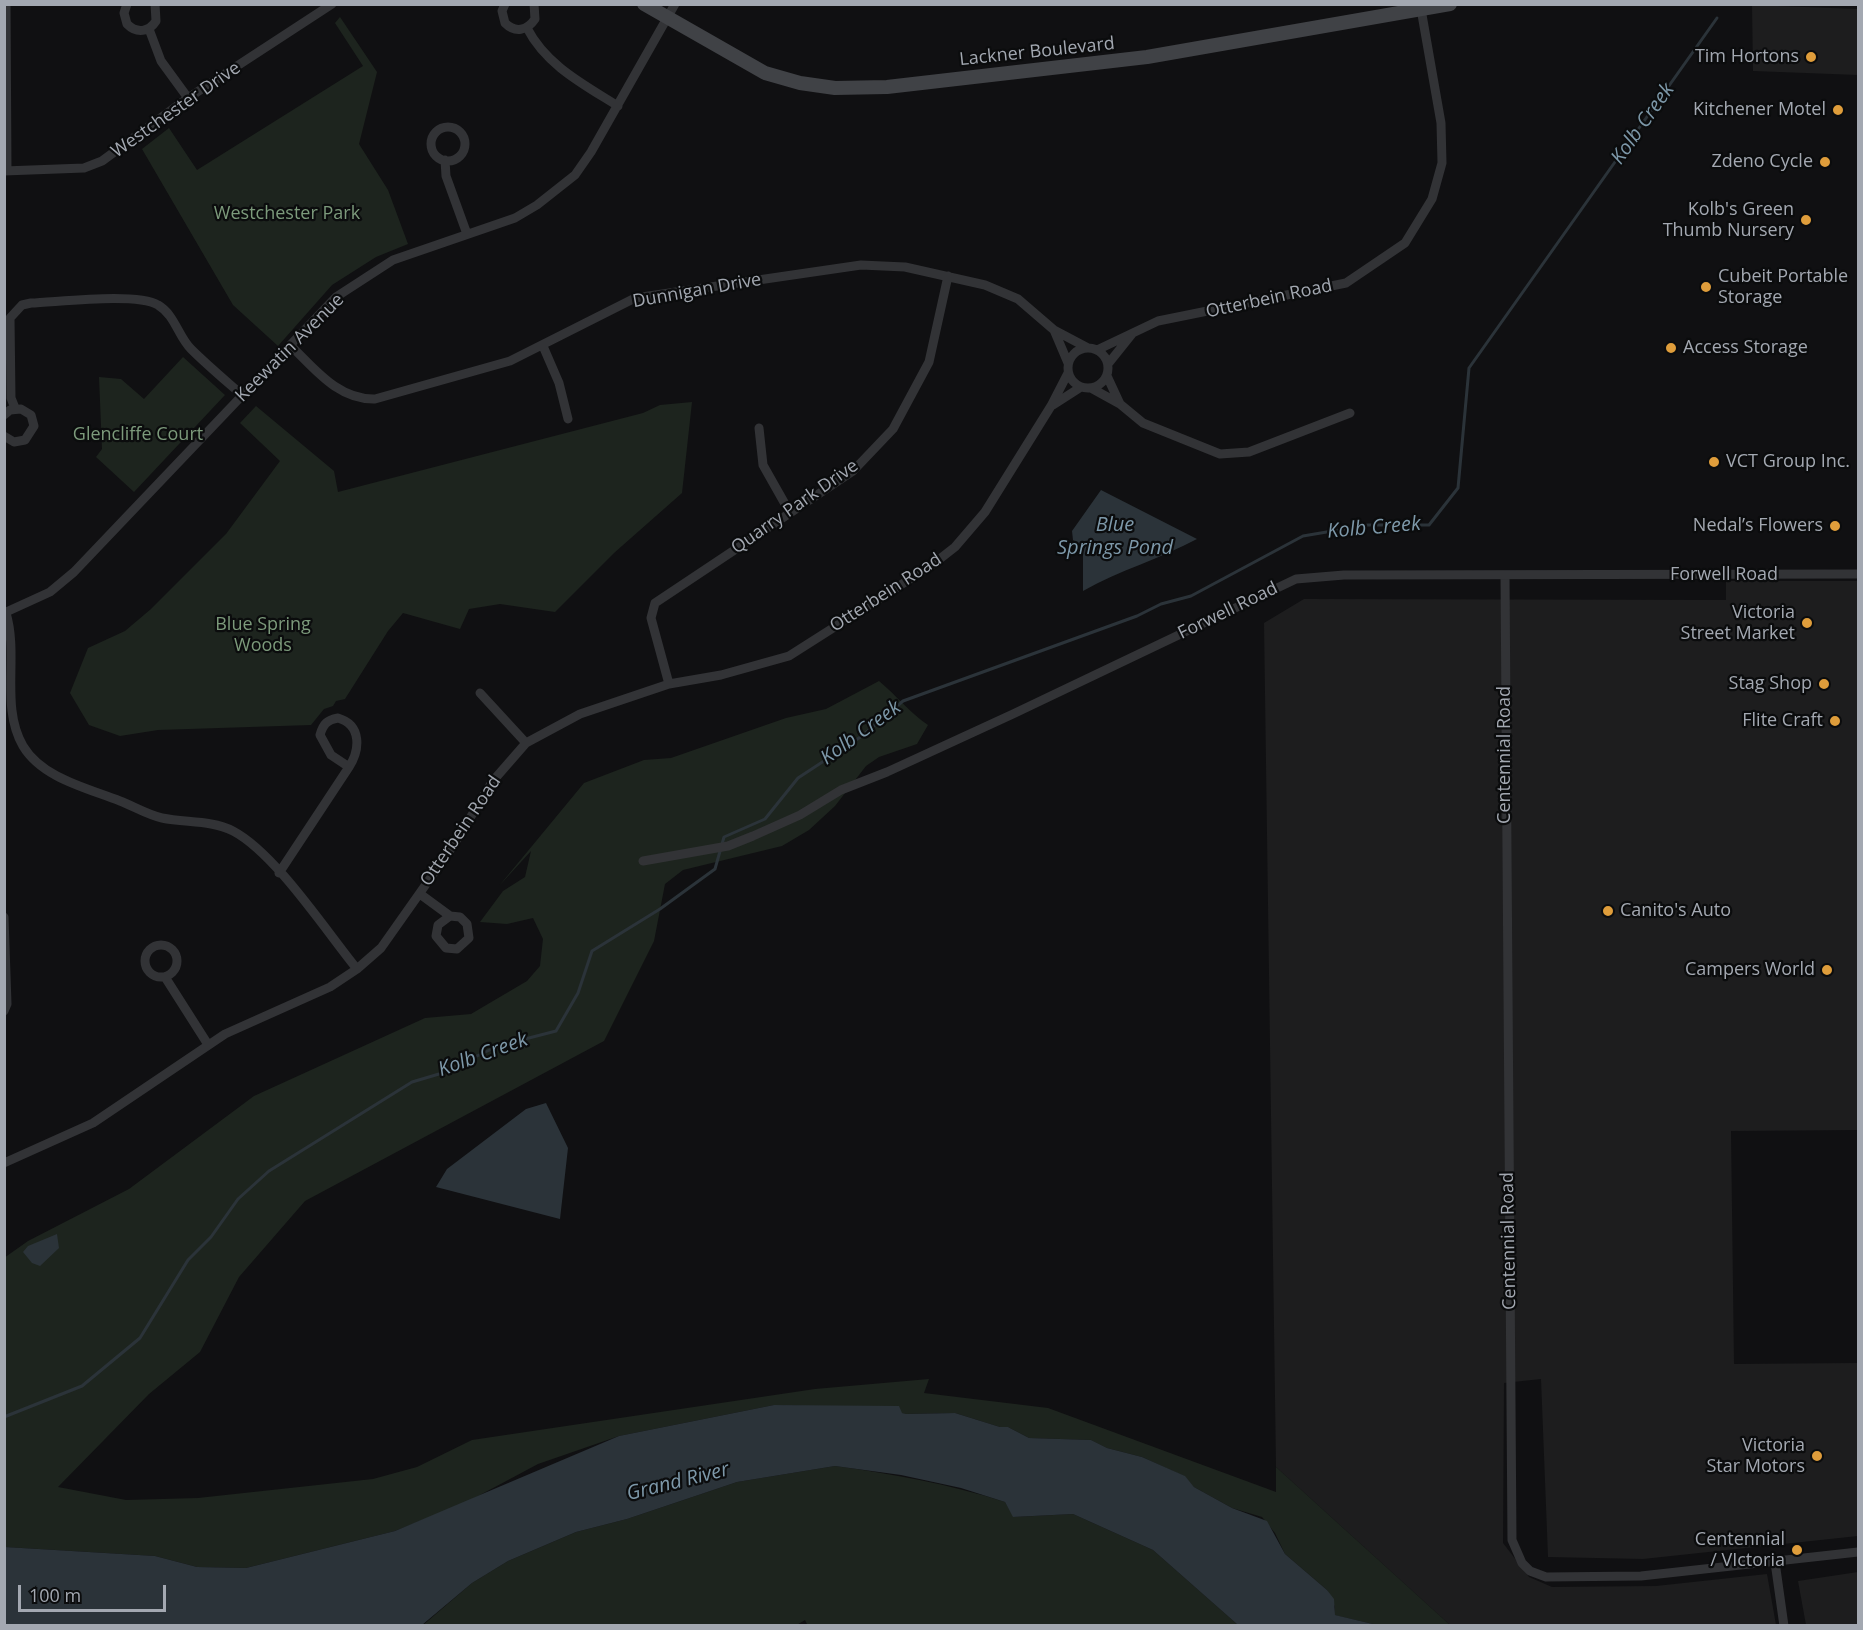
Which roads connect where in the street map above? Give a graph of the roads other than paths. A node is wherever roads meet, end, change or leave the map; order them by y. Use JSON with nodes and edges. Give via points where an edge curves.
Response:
{"nodes":[{"id":1,"x":6,"y":4,"type":"edge"},
{"id":2,"x":127,"y":4,"type":"edge"},
{"id":3,"x":155,"y":4,"type":"edge"},
{"id":4,"x":332,"y":4,"type":"edge"},
{"id":5,"x":505,"y":4,"type":"edge"},
{"id":6,"x":534,"y":4,"type":"edge"},
{"id":7,"x":644,"y":4,"type":"edge"},
{"id":8,"x":675,"y":4,"type":"edge"},
{"id":9,"x":1450,"y":4,"type":"edge"},
{"id":10,"x":1421,"y":9,"type":"junction"},
{"id":11,"x":668,"y":18,"type":"junction"},
{"id":12,"x":527,"y":28,"type":"junction"},
{"id":13,"x":148,"y":29,"type":"junction"},
{"id":14,"x":188,"y":98,"type":"junction"},
{"id":15,"x":618,"y":106,"type":"junction"},
{"id":16,"x":445,"y":160,"type":"dead end"},
{"id":17,"x":6,"y":171,"type":"edge"},
{"id":18,"x":467,"y":234,"type":"junction"},
{"id":19,"x":948,"y":276,"type":"junction"},
{"id":20,"x":1054,"y":330,"type":"junction"},
{"id":21,"x":1132,"y":334,"type":"junction"},
{"id":22,"x":290,"y":345,"type":"junction"},
{"id":23,"x":543,"y":346,"type":"junction"},
{"id":24,"x":1092,"y":349,"type":"junction"},
{"id":25,"x":1108,"y":363,"type":"junction"},
{"id":26,"x":1068,"y":368,"type":"junction"},
{"id":27,"x":1107,"y":376,"type":"junction"},
{"id":28,"x":1086,"y":387,"type":"junction"},
{"id":29,"x":242,"y":395,"type":"junction"},
{"id":30,"x":1120,"y":404,"type":"junction"},
{"id":31,"x":1051,"y":406,"type":"junction"},
{"id":32,"x":15,"y":408,"type":"junction"},
{"id":33,"x":1350,"y":413,"type":"dead end"},
{"id":34,"x":4,"y":415,"type":"edge"},
{"id":35,"x":568,"y":419,"type":"dead end"},
{"id":36,"x":759,"y":428,"type":"dead end"},
{"id":37,"x":4,"y":436,"type":"edge"},
{"id":38,"x":789,"y":512,"type":"junction"},
{"id":39,"x":1858,"y":574,"type":"edge"},
{"id":40,"x":1505,"y":576,"type":"junction"},
{"id":41,"x":5,"y":613,"type":"edge"},
{"id":42,"x":669,"y":684,"type":"junction"},
{"id":43,"x":480,"y":693,"type":"dead end"},
{"id":44,"x":526,"y":743,"type":"junction"},
{"id":45,"x":349,"y":767,"type":"junction"},
{"id":46,"x":643,"y":861,"type":"dead end"},
{"id":47,"x":279,"y":873,"type":"junction"},
{"id":48,"x":420,"y":894,"type":"junction"},
{"id":49,"x":450,"y":916,"type":"dead end"},
{"id":50,"x":4,"y":917,"type":"edge"},
{"id":51,"x":357,"y":969,"type":"junction"},
{"id":52,"x":165,"y":977,"type":"dead end"},
{"id":53,"x":4,"y":1011,"type":"edge"},
{"id":54,"x":207,"y":1043,"type":"junction"},
{"id":55,"x":4,"y":1163,"type":"edge"},
{"id":56,"x":1858,"y":1552,"type":"edge"},
{"id":57,"x":1775,"y":1562,"type":"junction"},
{"id":58,"x":1784,"y":1626,"type":"edge"}],
"edges":[{"from":1,"to":17,"type":"street"},
{"from":2,"to":13,"type":"street","via":[[127,24],[136,30]]},
{"from":3,"to":13,"type":"street","via":[[157,17]]},
{"from":4,"to":14,"type":"street","name":"Westchester Drive"},
{"from":5,"to":12,"type":"street","via":[[505,23],[514,29]]},
{"from":6,"to":12,"type":"street","via":[[536,16]]},
{"from":7,"to":11,"type":"main road","name":"Lackner Boulevard"},
{"from":8,"to":11,"type":"street","name":"Keewatin Avenue"},
{"from":9,"to":10,"type":"main road","name":"Lackner Boulevard"},
{"from":10,"to":11,"type":"main road","name":"Lackner Boulevard","via":[[1147,57],[887,87],[835,88],[765,73]]},
{"from":10,"to":21,"type":"street","name":"Otterbein Road","via":[[1441,123],[1442,163],[1432,199],[1405,243],[1346,283],[1158,321]]},
{"from":11,"to":15,"type":"street","name":"Keewatin Avenue"},
{"from":12,"to":15,"type":"street","via":[[545,54],[576,80]]},
{"from":13,"to":14,"type":"street","via":[[161,61]]},
{"from":14,"to":17,"type":"street","name":"Westchester Drive","via":[[102,161],[84,168]]},
{"from":15,"to":18,"type":"street","name":"Keewatin Avenue","via":[[575,175],[558,190],[515,218]]},
{"from":16,"to":18,"type":"street","via":[[446,176]]},
{"from":18,"to":22,"type":"street","name":"Keewatin Avenue","via":[[393,260],[336,297]]},
{"from":19,"to":20,"type":"street","name":"Dunnigan Drive","via":[[1018,299]]},
{"from":19,"to":23,"type":"street","name":"Dunnigan Drive","via":[[905,267],[861,265],[635,298]]},
{"from":19,"to":38,"type":"street","name":"Quarry Park Drive","via":[[929,362],[893,429],[853,471]]},
{"from":20,"to":24,"type":"street","name":"Dunnigan Drive"},
{"from":20,"to":26,"type":"street","name":"Dunnigan Drive"},
{"from":21,"to":24,"type":"street","name":"Otterbein Road"},
{"from":21,"to":25,"type":"street","name":"Otterbein Road"},
{"from":22,"to":23,"type":"street","name":"Dunnigan Drive","via":[[338,390],[360,399],[375,399],[488,369]]},
{"from":22,"to":29,"type":"street","name":"Keewatin Avenue"},
{"from":23,"to":35,"type":"street","via":[[559,382]]},
{"from":24,"to":25,"type":"street"},
{"from":24,"to":26,"type":"street","name":"Otterbein Road","via":[[1075,352]]},
{"from":25,"to":27,"type":"street"},
{"from":26,"to":28,"type":"street","via":[[1073,382]]},
{"from":26,"to":31,"type":"street","name":"Otterbein Road"},
{"from":27,"to":28,"type":"street","name":"Otterbein Road","via":[[1100,384]]},
{"from":27,"to":30,"type":"street"},
{"from":28,"to":30,"type":"street"},
{"from":28,"to":31,"type":"street","name":"Otterbein Road"},
{"from":29,"to":32,"type":"street","via":[[189,347],[169,313],[158,305],[129,299],[31,303],[22,305],[10,318],[11,398]]},
{"from":29,"to":41,"type":"street","name":"Keewatin Avenue","via":[[74,572],[50,592]]},
{"from":30,"to":33,"type":"street","via":[[1143,423],[1220,454],[1249,452]]},
{"from":31,"to":42,"type":"street","name":"Otterbein Road","via":[[985,512],[956,547],[932,566],[789,656],[721,675]]},
{"from":32,"to":34,"type":"street"},
{"from":32,"to":37,"type":"street","via":[[31,415],[33,432],[20,442]]},
{"from":36,"to":38,"type":"street","via":[[763,465]]},
{"from":38,"to":42,"type":"street","name":"Quarry Park Drive","via":[[655,603],[651,618]]},
{"from":39,"to":40,"type":"street","name":"Forwell Road"},
{"from":40,"to":46,"type":"street","name":"Forwell Road","via":[[1344,575],[1296,579],[1013,714],[841,790],[800,815],[728,846]]},
{"from":40,"to":57,"type":"street","name":"Centennial Road","via":[[1514,1546],[1530,1571],[1546,1577],[1641,1576]]},
{"from":41,"to":47,"type":"street","via":[[11,627],[10,712],[15,730],[32,759],[54,774],[161,818],[195,821],[232,831],[265,856]]},
{"from":42,"to":44,"type":"street","name":"Otterbein Road","via":[[580,714]]},
{"from":43,"to":44,"type":"street"},
{"from":44,"to":48,"type":"street","name":"Otterbein Road","via":[[492,782]]},
{"from":45,"to":45,"type":"street","via":[[358,746],[353,728],[347,721],[330,720],[320,735],[323,745],[337,761]]},
{"from":45,"to":47,"type":"street"},
{"from":47,"to":51,"type":"street"},
{"from":48,"to":49,"type":"street"},
{"from":48,"to":51,"type":"street","name":"Otterbein Road","via":[[381,948]]},
{"from":50,"to":53,"type":"street"},
{"from":51,"to":54,"type":"street","name":"Otterbein Road","via":[[330,987]]},
{"from":52,"to":54,"type":"street"},
{"from":54,"to":55,"type":"street","name":"Otterbein Road","via":[[93,1123]]},
{"from":56,"to":57,"type":"street","name":"Centennial Road"},
{"from":57,"to":58,"type":"street"}]}
